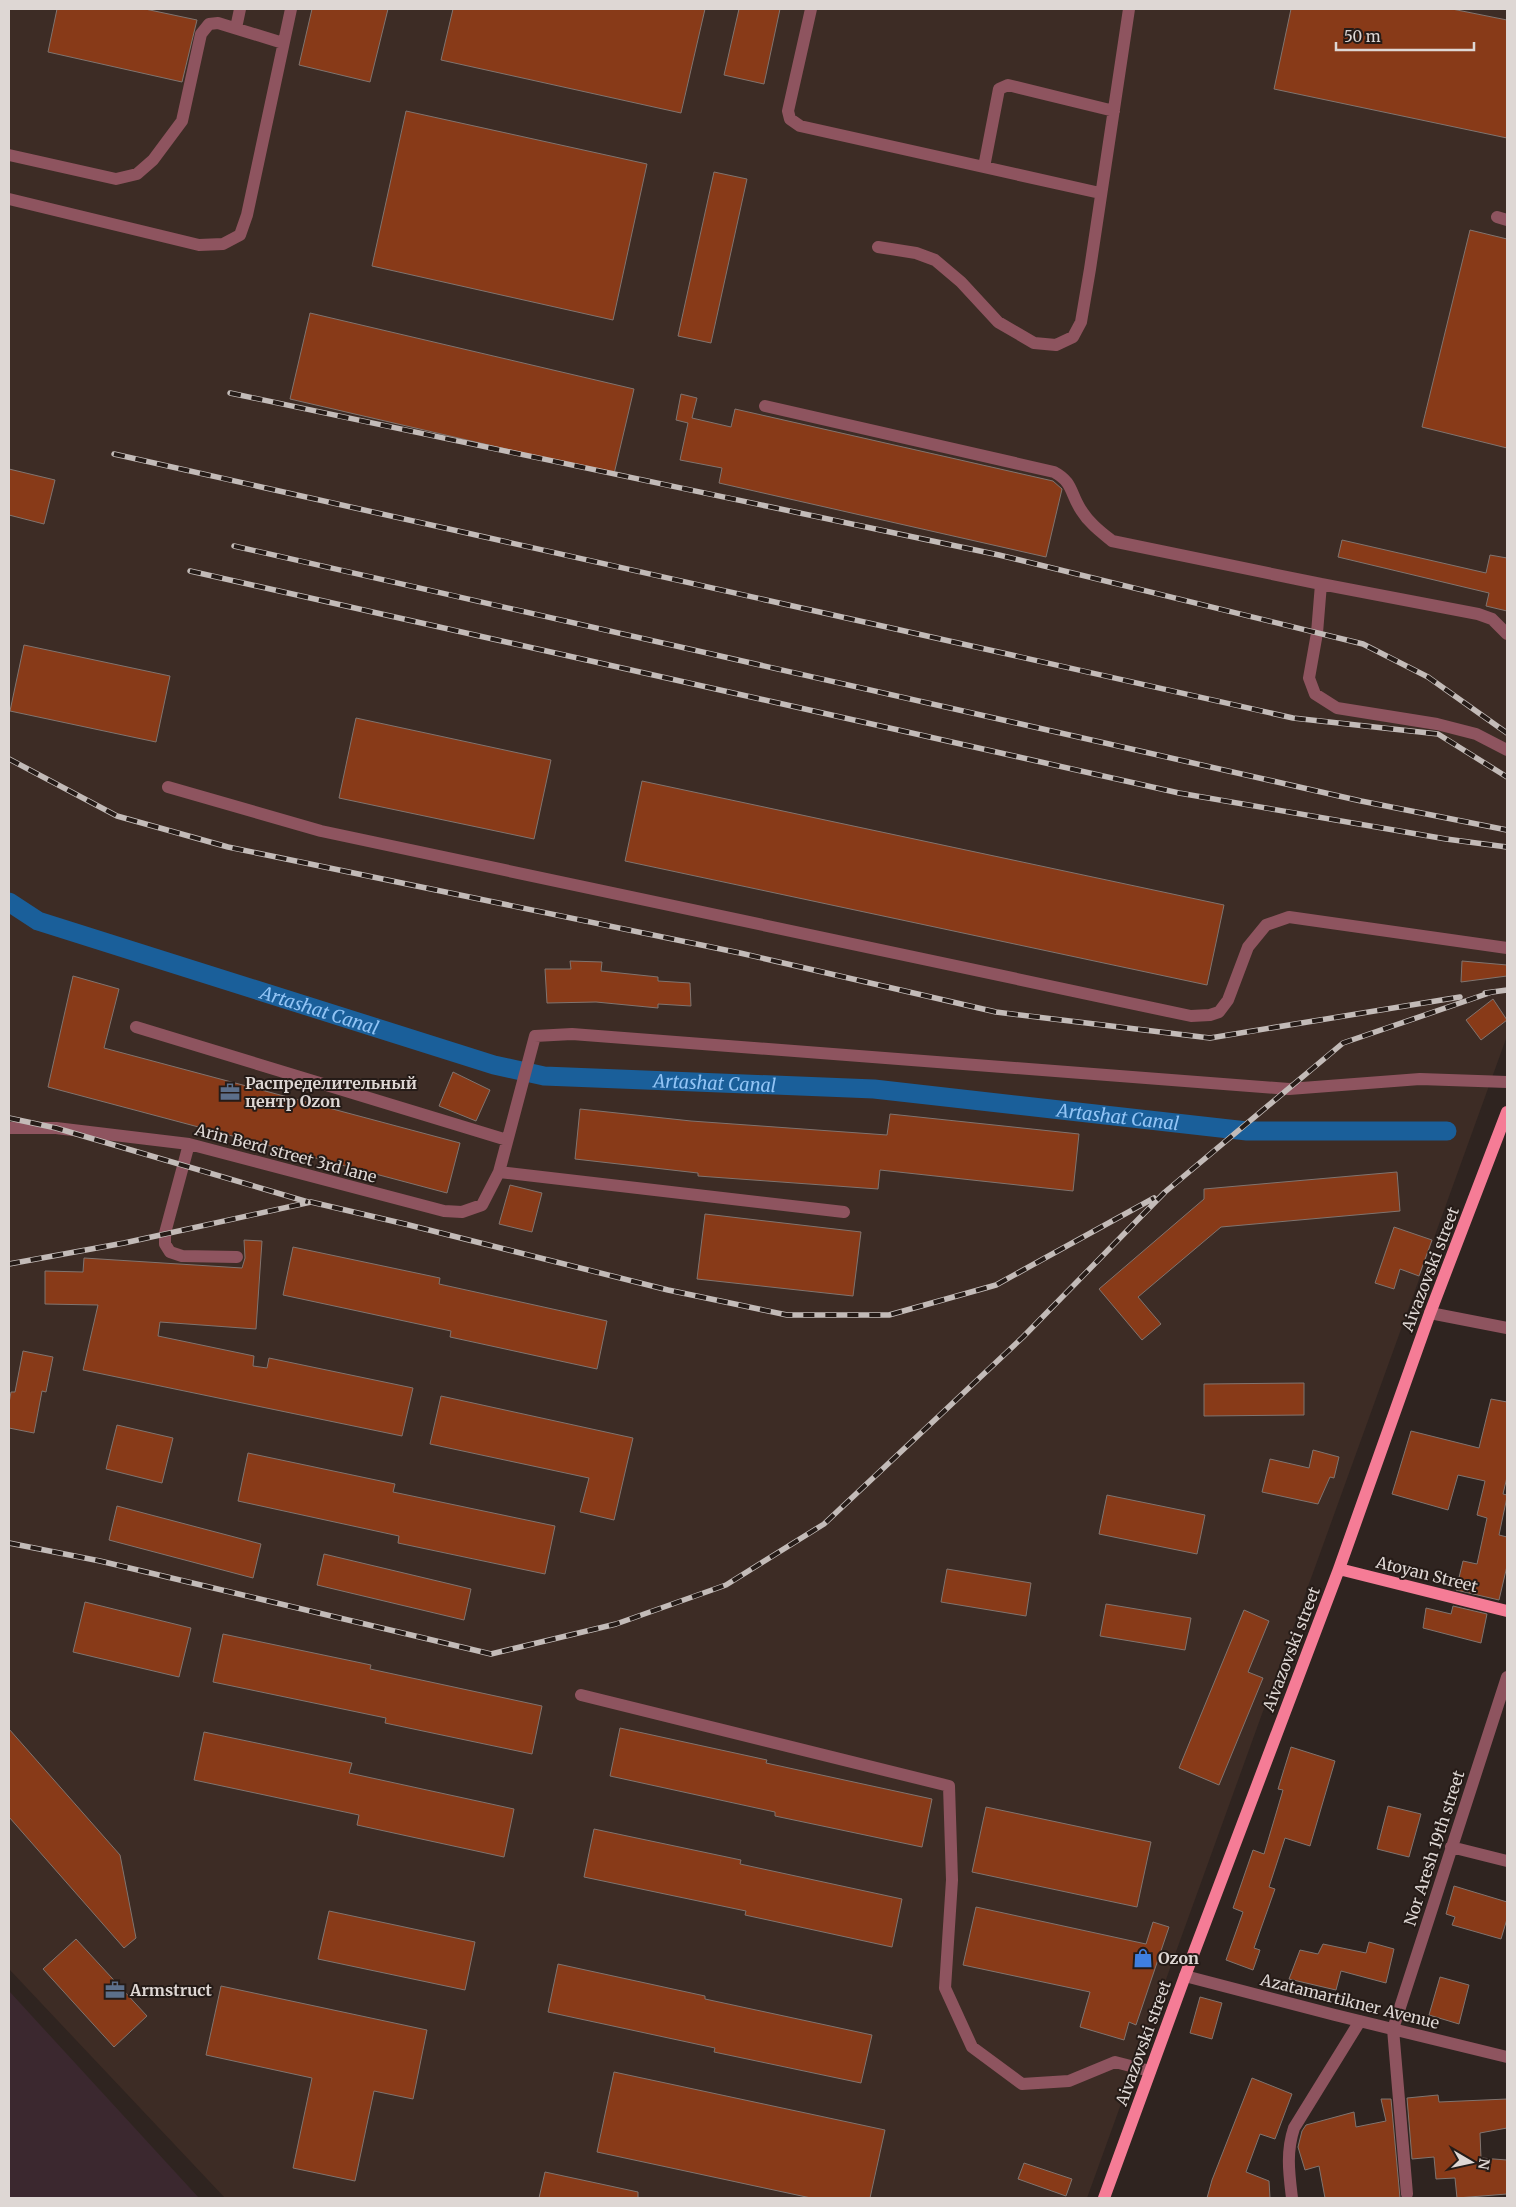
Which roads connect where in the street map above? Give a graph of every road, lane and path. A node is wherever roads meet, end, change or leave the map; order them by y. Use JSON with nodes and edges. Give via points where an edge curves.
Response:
{"nodes":[{"id":1,"x":240,"y":9,"type":"edge"},
{"id":2,"x":291,"y":9,"type":"edge"},
{"id":3,"x":811,"y":9,"type":"edge"},
{"id":4,"x":1129,"y":9,"type":"edge"},
{"id":5,"x":236,"y":28,"type":"junction"},
{"id":6,"x":283,"y":43,"type":"junction"},
{"id":7,"x":1114,"y":111,"type":"junction"},
{"id":8,"x":9,"y":155,"type":"edge"},
{"id":9,"x":984,"y":168,"type":"junction"},
{"id":10,"x":1100,"y":193,"type":"junction"},
{"id":11,"x":9,"y":199,"type":"edge"},
{"id":12,"x":878,"y":247,"type":"dead end"},
{"id":13,"x":765,"y":406,"type":"dead end"},
{"id":14,"x":1321,"y":584,"type":"junction"},
{"id":15,"x":1507,"y":634,"type":"edge"},
{"id":16,"x":1507,"y":750,"type":"edge"},
{"id":17,"x":168,"y":787,"type":"dead end"},
{"id":18,"x":1507,"y":948,"type":"edge"},
{"id":19,"x":136,"y":1028,"type":"dead end"},
{"id":20,"x":1507,"y":1082,"type":"edge"},
{"id":21,"x":1507,"y":1112,"type":"edge"},
{"id":22,"x":9,"y":1128,"type":"edge"},
{"id":23,"x":507,"y":1140,"type":"junction"},
{"id":24,"x":189,"y":1144,"type":"junction"},
{"id":25,"x":499,"y":1172,"type":"junction"},
{"id":26,"x":844,"y":1212,"type":"dead end"},
{"id":27,"x":236,"y":1257,"type":"dead end"},
{"id":28,"x":1430,"y":1312,"type":"junction"},
{"id":29,"x":1507,"y":1328,"type":"edge"},
{"id":30,"x":1339,"y":1569,"type":"junction"},
{"id":31,"x":1507,"y":1611,"type":"edge"},
{"id":32,"x":1507,"y":1677,"type":"edge"},
{"id":33,"x":581,"y":1695,"type":"dead end"},
{"id":34,"x":1451,"y":1847,"type":"junction"},
{"id":35,"x":1507,"y":1861,"type":"edge"},
{"id":36,"x":1185,"y":1976,"type":"junction"},
{"id":37,"x":1360,"y":2021,"type":"junction"},
{"id":38,"x":1393,"y":2029,"type":"junction"},
{"id":39,"x":1507,"y":2057,"type":"edge"},
{"id":40,"x":1150,"y":2071,"type":"junction"},
{"id":41,"x":1407,"y":2194,"type":"dead end"},
{"id":42,"x":1104,"y":2198,"type":"edge"},
{"id":43,"x":1292,"y":2198,"type":"edge"}],
"edges":[{"from":1,"to":5,"type":"street"},
{"from":2,"to":6,"type":"street"},
{"from":3,"to":9,"type":"street","via":[[788,111],[790,120],[800,126]]},
{"from":4,"to":7,"type":"street"},
{"from":5,"to":6,"type":"street"},
{"from":5,"to":8,"type":"street","via":[[209,24],[201,34],[182,121],[153,160],[137,174],[116,179]]},
{"from":6,"to":11,"type":"street","via":[[240,235],[223,244],[199,246]]},
{"from":7,"to":9,"type":"street","via":[[1008,85],[999,89]]},
{"from":7,"to":10,"type":"street"},
{"from":9,"to":10,"type":"street"},
{"from":10,"to":12,"type":"street","via":[[1080,322],[1073,337],[1056,345],[1034,343],[998,322],[961,282],[935,260],[916,253]]},
{"from":13,"to":14,"type":"street","via":[[1054,472],[1066,479],[1082,512],[1112,541]]},
{"from":14,"to":15,"type":"street","via":[[1478,614],[1492,618]]},
{"from":14,"to":16,"type":"street","via":[[1309,678],[1315,694],[1337,708],[1437,724],[1476,734]]},
{"from":17,"to":18,"type":"street","via":[[321,831],[1190,1016],[1219,1012],[1228,1000],[1248,947],[1266,925],[1290,917]]},
{"from":19,"to":23,"type":"street"},
{"from":20,"to":23,"type":"street","name":"Arin Berd street 3rd lane","via":[[1420,1079],[1288,1089],[572,1034],[535,1036]]},
{"from":21,"to":28,"type":"main road","name":"Aivazovski street"},
{"from":22,"to":24,"type":"street","name":"Arin Berd street 3rd lane","via":[[56,1128]]},
{"from":23,"to":25,"type":"street","name":"Arin Berd street 3rd lane"},
{"from":24,"to":25,"type":"street","name":"Arin Berd street 3rd lane","via":[[444,1211],[462,1212],[482,1205]]},
{"from":24,"to":27,"type":"street","via":[[165,1233],[166,1244],[170,1252],[182,1256]]},
{"from":25,"to":26,"type":"street"},
{"from":28,"to":29,"type":"street"},
{"from":28,"to":30,"type":"main road","name":"Aivazovski street"},
{"from":30,"to":31,"type":"main road","name":"Atoyan Street"},
{"from":30,"to":36,"type":"main road","name":"Aivazovski street"},
{"from":32,"to":34,"type":"street","name":"Nor Aresh 19th street"},
{"from":33,"to":40,"type":"street","via":[[949,1786],[952,1880],[945,1988],[972,2047],[1022,2084],[1069,2082],[1115,2062]]},
{"from":34,"to":35,"type":"street"},
{"from":34,"to":38,"type":"street","name":"Nor Aresh 19th street"},
{"from":36,"to":37,"type":"street","name":"Azatamartikner Avenue"},
{"from":36,"to":40,"type":"main road","name":"Aivazovski street"},
{"from":37,"to":38,"type":"street","name":"Azatamartikner Avenue"},
{"from":37,"to":43,"type":"street","via":[[1294,2128],[1287,2158]]},
{"from":38,"to":39,"type":"street","name":"Azatamartikner Avenue"},
{"from":38,"to":41,"type":"street"},
{"from":40,"to":42,"type":"main road","name":"Aivazovski street"}]}
